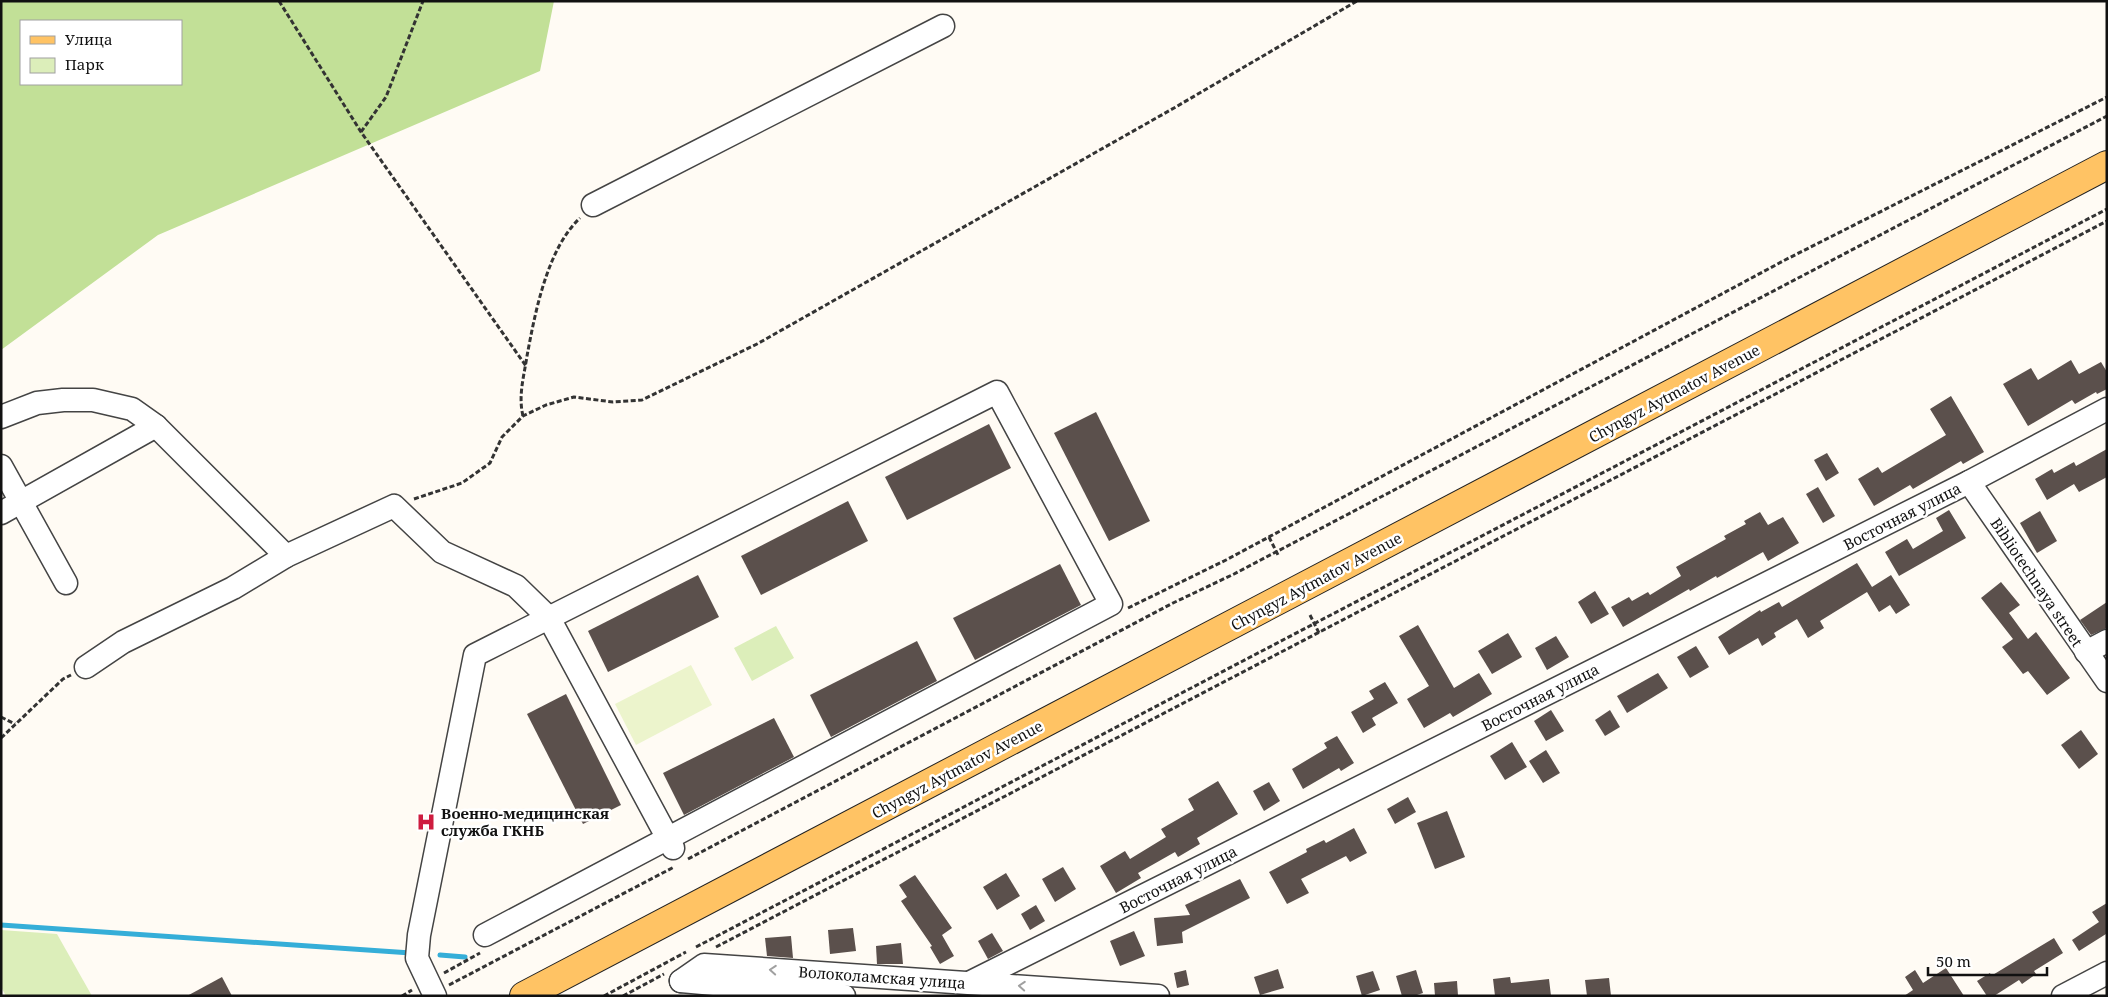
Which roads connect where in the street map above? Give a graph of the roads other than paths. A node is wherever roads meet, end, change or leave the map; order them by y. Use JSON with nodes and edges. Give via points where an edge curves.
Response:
{"nodes":[{"id":1,"x":943,"y":26,"type":"dead end"},
{"id":2,"x":2107,"y":165,"type":"edge"},
{"id":3,"x":593,"y":205,"type":"road end"},
{"id":4,"x":2107,"y":409,"type":"edge"},
{"id":5,"x":1,"y":417,"type":"edge"},
{"id":6,"x":156,"y":426,"type":"junction"},
{"id":7,"x":1,"y":466,"type":"edge"},
{"id":8,"x":1969,"y":482,"type":"junction"},
{"id":9,"x":22,"y":503,"type":"junction"},
{"id":10,"x":1,"y":513,"type":"edge"},
{"id":11,"x":286,"y":556,"type":"junction"},
{"id":12,"x":66,"y":583,"type":"dead end"},
{"id":13,"x":550,"y":618,"type":"junction"},
{"id":14,"x":2107,"y":641,"type":"edge"},
{"id":15,"x":2086,"y":652,"type":"junction"},
{"id":16,"x":86,"y":667,"type":"road end"},
{"id":17,"x":2107,"y":681,"type":"edge"},
{"id":18,"x":671,"y":843,"type":"junction"},
{"id":19,"x":484,"y":943,"type":"road end"},
{"id":20,"x":2107,"y":973,"type":"edge"},
{"id":21,"x":971,"y":982,"type":"junction"},
{"id":22,"x":432,"y":990,"type":"edge"},
{"id":23,"x":524,"y":996,"type":"edge"},
{"id":24,"x":844,"y":996,"type":"edge"},
{"id":25,"x":1158,"y":996,"type":"edge"},
{"id":26,"x":2063,"y":996,"type":"edge"}],
"edges":[{"from":1,"to":3,"type":"street"},
{"from":2,"to":23,"type":"main road","name":"Chyngyz Aytmatov Avenue"},
{"from":4,"to":8,"type":"street","name":"Восточная улица"},
{"from":5,"to":6,"type":"street","via":[[37,403],[93,400],[132,409]]},
{"from":6,"to":9,"type":"street"},
{"from":6,"to":11,"type":"street"},
{"from":7,"to":9,"type":"street"},
{"from":8,"to":15,"type":"street","name":"Bibliotechnaya street"},
{"from":8,"to":21,"type":"street","name":"Восточная улица"},
{"from":9,"to":10,"type":"street"},
{"from":9,"to":12,"type":"street"},
{"from":11,"to":13,"type":"street","via":[[394,506],[442,552],[516,586]]},
{"from":11,"to":16,"type":"street","via":[[233,588],[123,642]]},
{"from":13,"to":18,"type":"street"},
{"from":13,"to":18,"type":"street","via":[[997,392],[1111,604]]},
{"from":13,"to":22,"type":"street","via":[[475,655],[418,935],[416,958]]},
{"from":14,"to":15,"type":"street"},
{"from":15,"to":17,"type":"street","name":"Bibliotechnaya street"},
{"from":18,"to":19,"type":"street"},
{"from":20,"to":26,"type":"street"},
{"from":21,"to":24,"type":"street","name":"Волоколамская улица","one_way":true,"via":[[704,966],[681,975]]},
{"from":25,"to":21,"type":"street","name":"Волоколамская улица","one_way":true}]}
